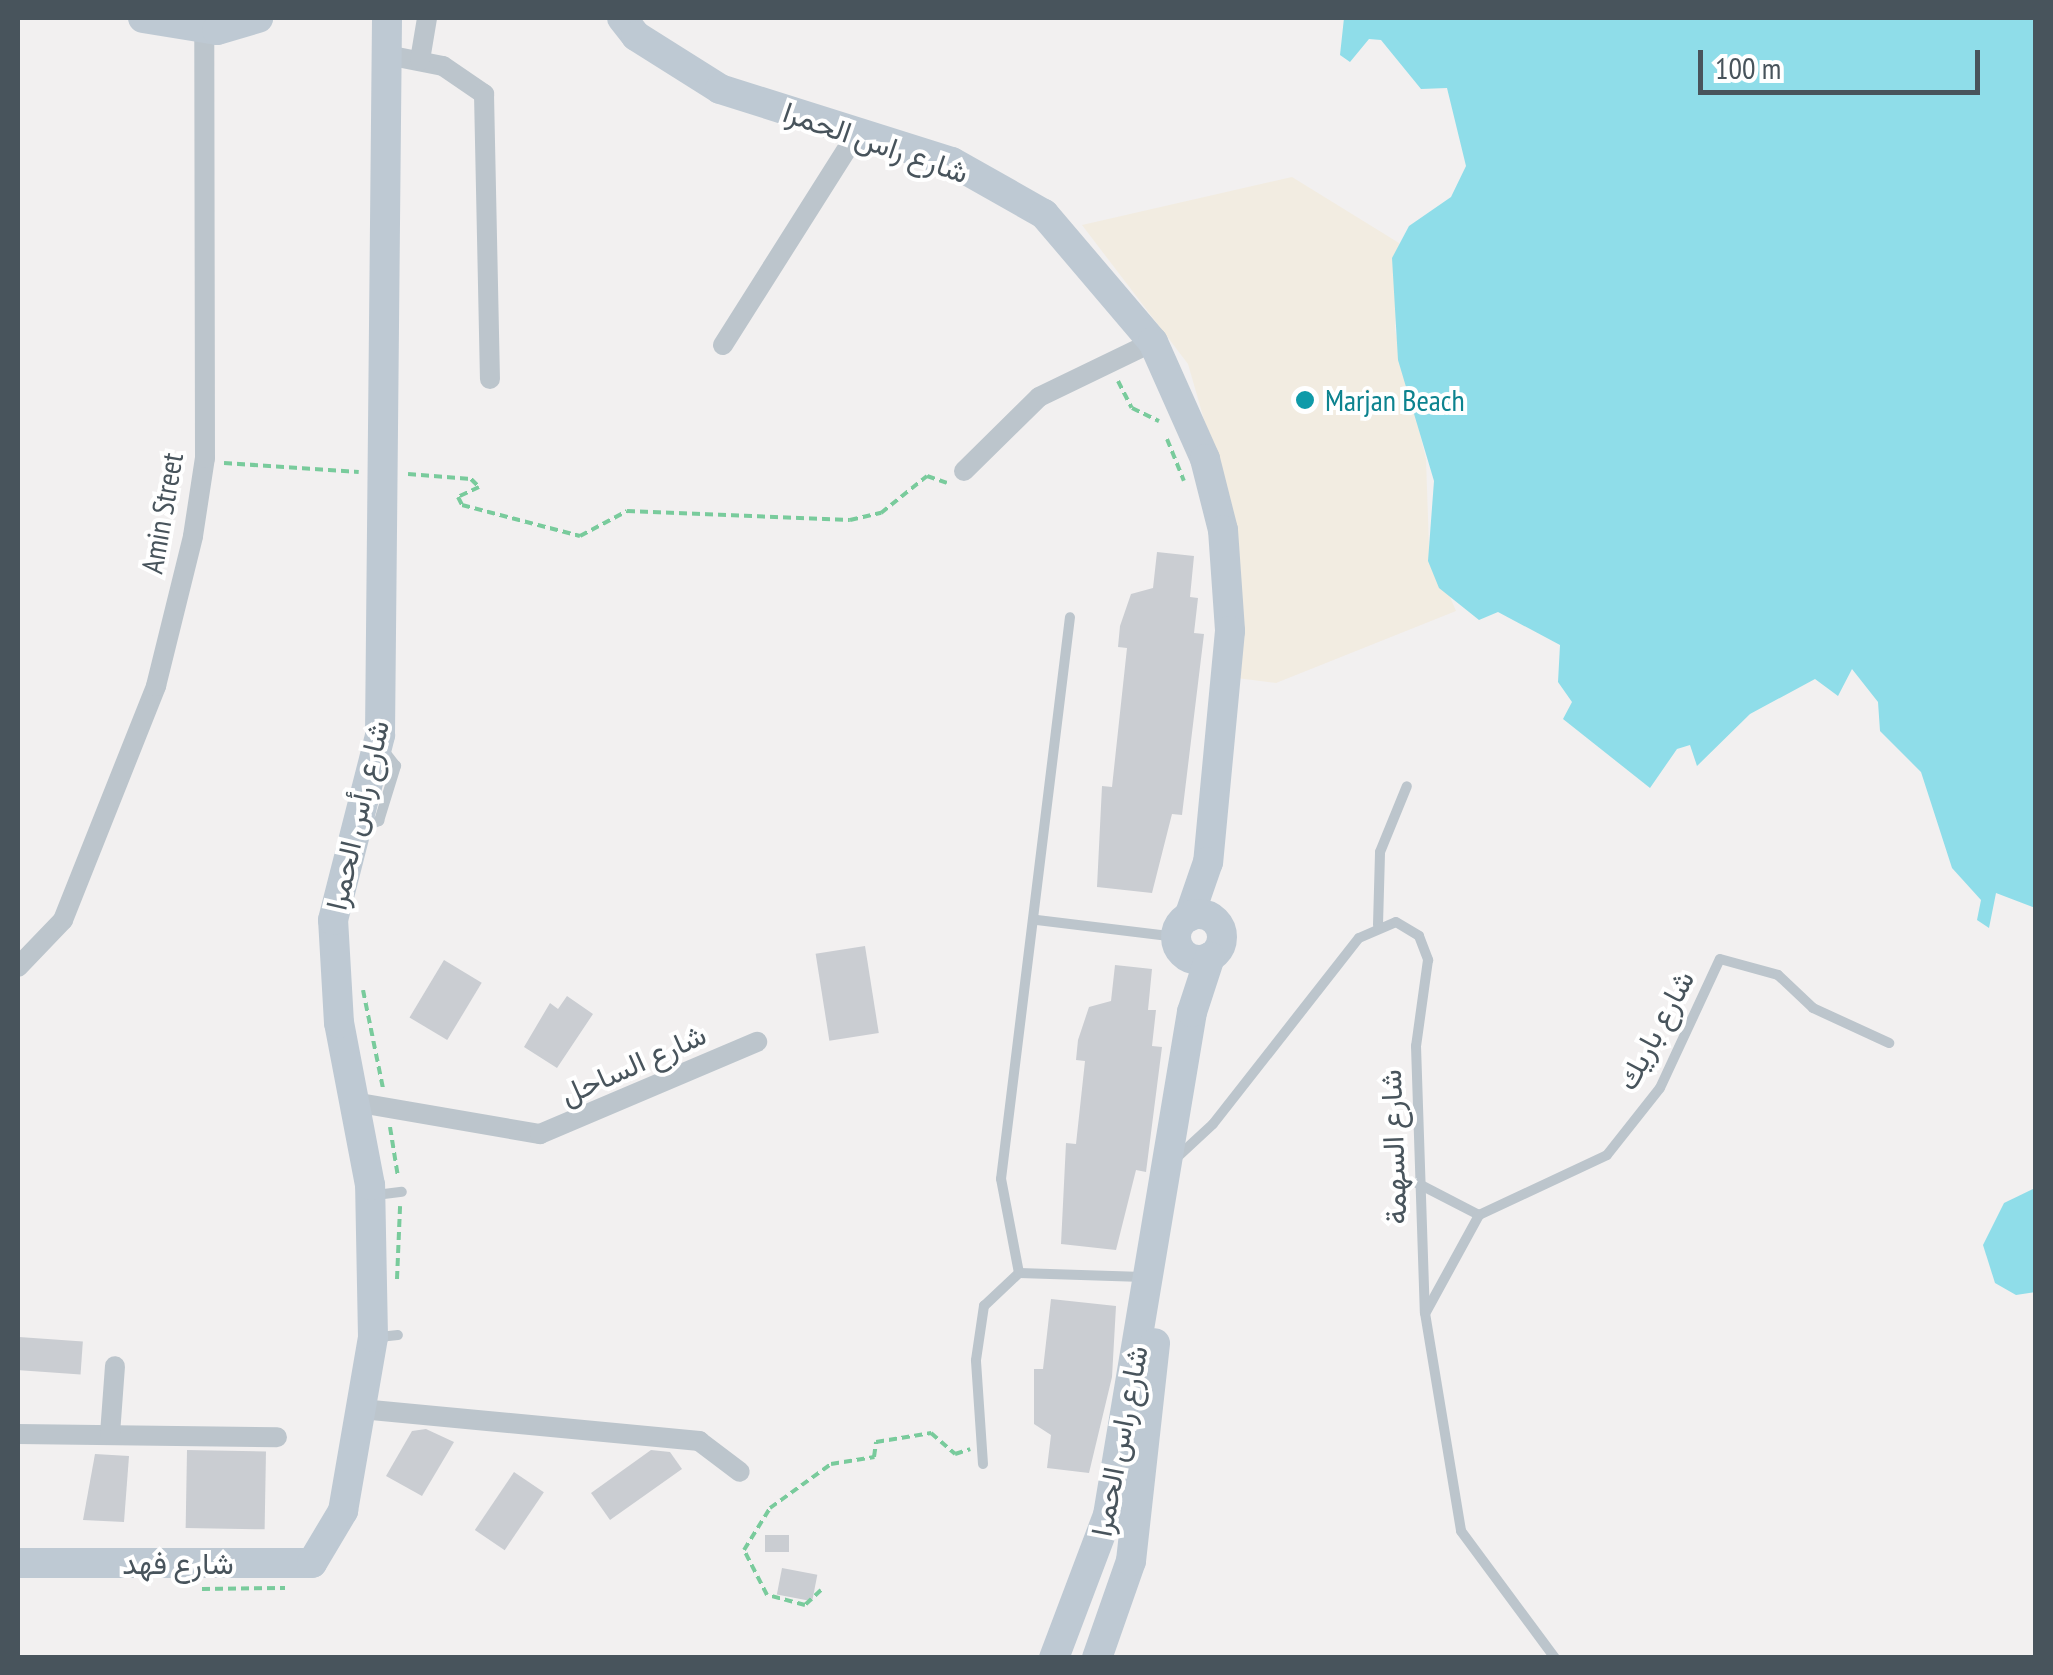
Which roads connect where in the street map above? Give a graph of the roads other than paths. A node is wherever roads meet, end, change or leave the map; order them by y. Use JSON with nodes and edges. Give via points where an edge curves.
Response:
{"nodes":[{"id":1,"x":143,"y":18,"type":"edge"},
{"id":2,"x":258,"y":18,"type":"edge"},
{"id":3,"x":387,"y":18,"type":"edge"},
{"id":4,"x":428,"y":18,"type":"edge"},
{"id":5,"x":622,"y":18,"type":"edge"},
{"id":6,"x":204,"y":30,"type":"junction"},
{"id":7,"x":387,"y":54,"type":"junction"},
{"id":8,"x":420,"y":60,"type":"junction"},
{"id":9,"x":857,"y":133,"type":"junction"},
{"id":10,"x":1153,"y":342,"type":"junction"},
{"id":11,"x":723,"y":345,"type":"dead end"},
{"id":12,"x":490,"y":379,"type":"dead end"},
{"id":13,"x":964,"y":470,"type":"road end"},
{"id":14,"x":1070,"y":617,"type":"dead end"},
{"id":15,"x":1408,"y":786,"type":"dead end"},
{"id":16,"x":1037,"y":920,"type":"junction"},
{"id":17,"x":1378,"y":926,"type":"junction"},
{"id":18,"x":1196,"y":938,"type":"junction"},
{"id":19,"x":18,"y":967,"type":"edge"},
{"id":20,"x":758,"y":1042,"type":"dead end"},
{"id":21,"x":1890,"y":1042,"type":"dead end"},
{"id":22,"x":354,"y":1102,"type":"junction"},
{"id":23,"x":1177,"y":1155,"type":"junction"},
{"id":24,"x":1417,"y":1183,"type":"junction"},
{"id":25,"x":1479,"y":1215,"type":"junction"},
{"id":26,"x":1019,"y":1272,"type":"junction"},
{"id":27,"x":1154,"y":1278,"type":"junction"},
{"id":28,"x":1425,"y":1313,"type":"junction"},
{"id":29,"x":115,"y":1366,"type":"dead end"},
{"id":30,"x":361,"y":1410,"type":"junction"},
{"id":31,"x":18,"y":1434,"type":"edge"},
{"id":32,"x":110,"y":1434,"type":"junction"},
{"id":33,"x":277,"y":1437,"type":"dead end"},
{"id":34,"x":983,"y":1464,"type":"dead end"},
{"id":35,"x":740,"y":1472,"type":"dead end"},
{"id":36,"x":329,"y":1543,"type":"joint"},
{"id":37,"x":18,"y":1563,"type":"edge"},
{"id":38,"x":1054,"y":1658,"type":"edge"},
{"id":39,"x":1097,"y":1658,"type":"edge"},
{"id":40,"x":1556,"y":1658,"type":"edge"}],
"edges":[{"from":1,"to":6,"type":"street"},
{"from":2,"to":6,"type":"street"},
{"from":3,"to":7,"type":"street","name":"شارع رأس الحمرا"},
{"from":4,"to":8,"type":"street"},
{"from":5,"to":9,"type":"street","name":"شارع راس الحمرا","via":[[636,36],[720,89]]},
{"from":6,"to":19,"type":"street","name":"Amin Street","via":[[199,497],[156,686],[64,920]]},
{"from":7,"to":8,"type":"street"},
{"from":7,"to":22,"type":"street","name":"شارع رأس الحمرا","via":[[378,744],[351,830],[332,970]]},
{"from":8,"to":12,"type":"street","via":[[465,77],[484,94],[490,120]]},
{"from":9,"to":10,"type":"street","name":"شارع راس الحمرا","via":[[952,162],[1044,214]]},
{"from":9,"to":11,"type":"street"},
{"from":10,"to":13,"type":"street","via":[[1039,397]]},
{"from":10,"to":18,"type":"street","name":"شارع راس الحمرا","via":[[1205,459],[1223,530],[1230,631]]},
{"from":14,"to":16,"type":"lane"},
{"from":15,"to":17,"type":"lane","via":[[1380,852]]},
{"from":16,"to":18,"type":"lane"},
{"from":16,"to":26,"type":"lane","via":[[1001,1179]]},
{"from":17,"to":23,"type":"lane"},
{"from":17,"to":24,"type":"lane","name":"شارع السهمة","via":[[1396,922],[1419,936],[1428,960],[1416,1046]]},
{"from":18,"to":23,"type":"street","name":"شارع راس الحمرا"},
{"from":20,"to":22,"type":"street","name":"شارع الساحل","via":[[540,1134]]},
{"from":21,"to":25,"type":"lane","name":"شارع باريك","via":[[1813,1008],[1778,975],[1720,959],[1660,1088],[1607,1155]]},
{"from":22,"to":30,"type":"street","name":"شارع رأس الحمرا","via":[[390,1193],[372,1295],[386,1336]]},
{"from":23,"to":27,"type":"street","name":"شارع راس الحمرا"},
{"from":24,"to":25,"type":"lane"},
{"from":24,"to":28,"type":"lane","name":"شارع السهمة"},
{"from":25,"to":28,"type":"lane"},
{"from":26,"to":27,"type":"lane"},
{"from":26,"to":34,"type":"lane","via":[[984,1306],[978,1327]]},
{"from":27,"to":38,"type":"street","name":"شارع راس الحمرا","via":[[1108,1516]]},
{"from":27,"to":39,"type":"street","name":"شارع راس الحمرا","via":[[1158,1319],[1130,1561]]},
{"from":28,"to":40,"type":"lane","name":"شارع السهمة","via":[[1460,1531]]},
{"from":29,"to":32,"type":"street"},
{"from":30,"to":35,"type":"street","via":[[699,1441]]},
{"from":30,"to":36,"type":"street","name":"شارع رأس الحمرا"},
{"from":31,"to":32,"type":"street"},
{"from":32,"to":33,"type":"street"},
{"from":36,"to":37,"type":"street","name":"شارع فهد","via":[[312,1563]]}]}
